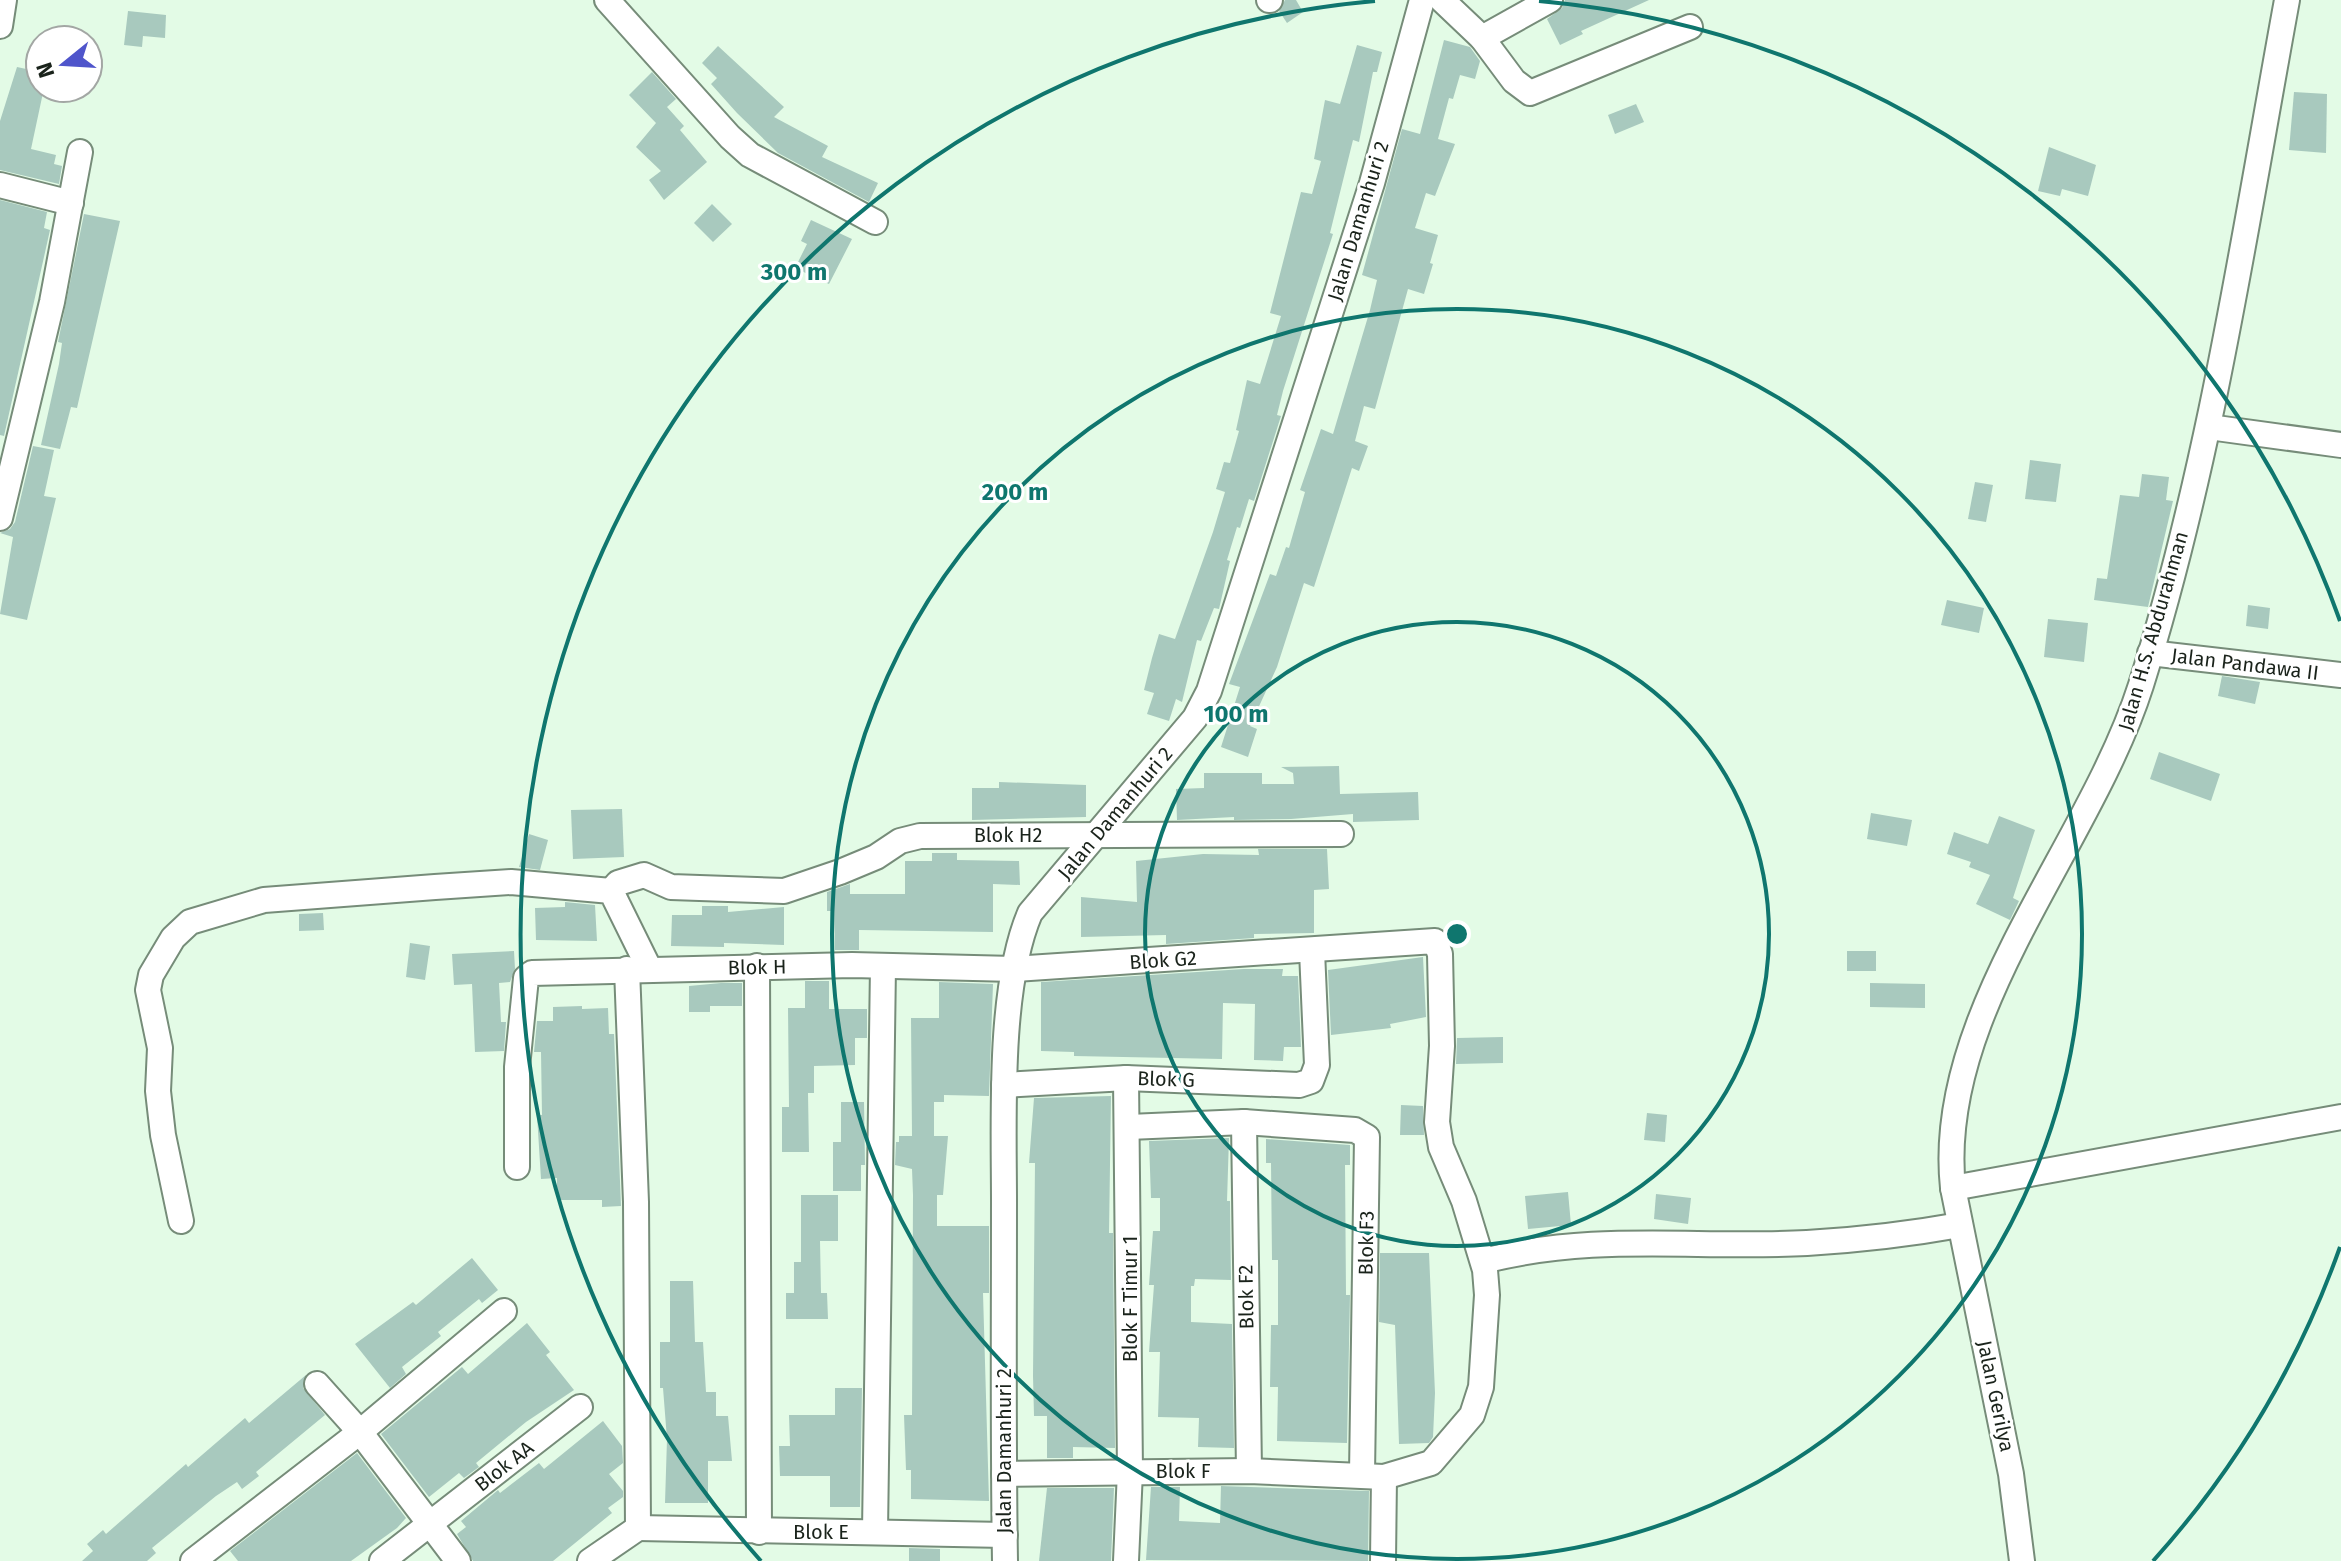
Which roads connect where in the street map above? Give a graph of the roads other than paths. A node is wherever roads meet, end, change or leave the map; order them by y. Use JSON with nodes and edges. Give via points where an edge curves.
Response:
{"nodes":[{"id":1,"x":4,"y":0,"type":"edge"},
{"id":2,"x":607,"y":0,"type":"edge"},
{"id":3,"x":1422,"y":0,"type":"edge"},
{"id":4,"x":1442,"y":0,"type":"edge"},
{"id":5,"x":1550,"y":0,"type":"edge"},
{"id":6,"x":2287,"y":0,"type":"edge"},
{"id":7,"x":0,"y":26,"type":"edge"},
{"id":8,"x":1690,"y":27,"type":"dead end"},
{"id":9,"x":1482,"y":38,"type":"junction"},
{"id":10,"x":80,"y":152,"type":"dead end"},
{"id":11,"x":0,"y":185,"type":"edge"},
{"id":12,"x":71,"y":203,"type":"junction"},
{"id":13,"x":875,"y":222,"type":"dead end"},
{"id":14,"x":2209,"y":427,"type":"junction"},
{"id":15,"x":10,"y":433,"type":"edge"},
{"id":16,"x":2341,"y":445,"type":"edge"},
{"id":17,"x":0,"y":518,"type":"edge"},
{"id":18,"x":2150,"y":653,"type":"junction"},
{"id":19,"x":2341,"y":675,"type":"edge"},
{"id":20,"x":1096,"y":834,"type":"junction"},
{"id":21,"x":1341,"y":834,"type":"dead end"},
{"id":22,"x":611,"y":891,"type":"junction"},
{"id":23,"x":1312,"y":951,"type":"junction"},
{"id":24,"x":757,"y":966,"type":"junction"},
{"id":25,"x":883,"y":966,"type":"junction"},
{"id":26,"x":638,"y":968,"type":"junction"},
{"id":27,"x":1014,"y":969,"type":"junction"},
{"id":28,"x":1126,"y":1078,"type":"junction"},
{"id":29,"x":1004,"y":1085,"type":"junction"},
{"id":30,"x":2341,"y":1117,"type":"edge"},
{"id":31,"x":1244,"y":1122,"type":"junction"},
{"id":32,"x":1129,"y":1127,"type":"junction"},
{"id":33,"x":517,"y":1167,"type":"dead end"},
{"id":34,"x":1953,"y":1188,"type":"junction"},
{"id":35,"x":181,"y":1221,"type":"dead end"},
{"id":36,"x":1961,"y":1229,"type":"junction"},
{"id":37,"x":1483,"y":1261,"type":"junction"},
{"id":38,"x":504,"y":1311,"type":"dead end"},
{"id":39,"x":317,"y":1384,"type":"dead end"},
{"id":40,"x":580,"y":1407,"type":"dead end"},
{"id":41,"x":360,"y":1432,"type":"junction"},
{"id":42,"x":1130,"y":1471,"type":"junction"},
{"id":43,"x":1249,"y":1471,"type":"junction"},
{"id":44,"x":1004,"y":1474,"type":"junction"},
{"id":45,"x":1373,"y":1476,"type":"junction"},
{"id":46,"x":428,"y":1524,"type":"junction"},
{"id":47,"x":638,"y":1528,"type":"junction"},
{"id":48,"x":759,"y":1532,"type":"junction"},
{"id":49,"x":875,"y":1532,"type":"junction"},
{"id":50,"x":1005,"y":1535,"type":"junction"},
{"id":51,"x":194,"y":1561,"type":"edge"},
{"id":52,"x":382,"y":1561,"type":"edge"},
{"id":53,"x":458,"y":1561,"type":"edge"},
{"id":54,"x":590,"y":1561,"type":"edge"},
{"id":55,"x":1005,"y":1561,"type":"edge"},
{"id":56,"x":1126,"y":1561,"type":"edge"},
{"id":57,"x":1383,"y":1561,"type":"edge"},
{"id":58,"x":2022,"y":1561,"type":"edge"}],
"edges":[{"from":1,"to":7,"type":"street"},
{"from":2,"to":13,"type":"street","via":[[750,155]]},
{"from":3,"to":20,"type":"street","name":"Jalan Damanhuri 2","via":[[1372,183],[1209,691],[1195,718]]},
{"from":4,"to":9,"type":"street"},
{"from":5,"to":9,"type":"street"},
{"from":6,"to":14,"type":"street","name":"Jalan H.S. Abdurahman"},
{"from":8,"to":9,"type":"street","via":[[1530,93],[1514,81]]},
{"from":10,"to":12,"type":"street"},
{"from":11,"to":12,"type":"street"},
{"from":12,"to":15,"type":"street","via":[[52,302]]},
{"from":14,"to":16,"type":"street"},
{"from":14,"to":18,"type":"street","name":"Jalan H.S. Abdurahman"},
{"from":15,"to":17,"type":"street"},
{"from":18,"to":19,"type":"street","name":"Jalan Pandawa II"},
{"from":18,"to":34,"type":"street","name":"Jalan H.S. Abdurahman","via":[[2106,773],[1986,1003],[1962,1072],[1950,1162]]},
{"from":20,"to":21,"type":"street","name":"Blok H2"},
{"from":20,"to":22,"type":"street","name":"Blok H2","via":[[920,836],[793,889],[671,887],[644,875],[618,883]]},
{"from":20,"to":27,"type":"street","name":"Jalan Damanhuri 2","via":[[1030,913]]},
{"from":22,"to":26,"type":"street"},
{"from":22,"to":35,"type":"street","via":[[511,882],[435,887],[264,900],[190,922],[173,938],[148,990],[160,1048],[163,1135]]},
{"from":23,"to":27,"type":"street","name":"Blok G2"},
{"from":23,"to":28,"type":"street","name":"Blok G","via":[[1317,1065],[1311,1081],[1299,1085]]},
{"from":23,"to":37,"type":"street","name":"Blok G2","via":[[1425,940],[1439,947],[1442,1046],[1437,1122],[1441,1147]]},
{"from":24,"to":25,"type":"street","name":"Blok H"},
{"from":24,"to":26,"type":"street","name":"Blok H"},
{"from":24,"to":48,"type":"street"},
{"from":25,"to":27,"type":"street","name":"Blok H"},
{"from":25,"to":49,"type":"street"},
{"from":26,"to":33,"type":"street","name":"Blok H","via":[[532,973],[526,978],[517,1067]]},
{"from":26,"to":47,"type":"street"},
{"from":27,"to":29,"type":"street","name":"Jalan Damanhuri 2"},
{"from":28,"to":29,"type":"street","name":"Blok G"},
{"from":28,"to":32,"type":"street","name":"Blok F Timur 1"},
{"from":29,"to":44,"type":"street","name":"Jalan Damanhuri 2"},
{"from":30,"to":34,"type":"street"},
{"from":31,"to":32,"type":"street"},
{"from":31,"to":43,"type":"street","name":"Blok F2"},
{"from":31,"to":45,"type":"street","name":"Blok F3","via":[[1355,1130],[1367,1137]]},
{"from":32,"to":42,"type":"street","name":"Blok F Timur 1"},
{"from":34,"to":36,"type":"street","name":"Jalan H.S. Abdurahman"},
{"from":36,"to":37,"type":"street","via":[[1806,1243],[1624,1241],[1547,1246]]},
{"from":36,"to":58,"type":"street","name":"Jalan Gerilya","via":[[2009,1459]]},
{"from":37,"to":45,"type":"street","name":"Blok F","via":[[1487,1295],[1479,1401],[1472,1415],[1431,1463]]},
{"from":38,"to":41,"type":"street"},
{"from":39,"to":41,"type":"street"},
{"from":40,"to":46,"type":"street","name":"Blok AA"},
{"from":41,"to":46,"type":"street"},
{"from":41,"to":51,"type":"street"},
{"from":42,"to":43,"type":"street","name":"Blok F"},
{"from":42,"to":44,"type":"street","name":"Blok F"},
{"from":42,"to":56,"type":"street","name":"Blok F Timur 1"},
{"from":43,"to":45,"type":"street","name":"Blok F"},
{"from":44,"to":50,"type":"street","name":"Jalan Damanhuri 2"},
{"from":45,"to":57,"type":"street"},
{"from":46,"to":52,"type":"street","name":"Blok AA"},
{"from":46,"to":53,"type":"street"},
{"from":47,"to":48,"type":"street","name":"Blok E"},
{"from":47,"to":54,"type":"street"},
{"from":48,"to":49,"type":"street","name":"Blok E"},
{"from":49,"to":50,"type":"street","name":"Blok E"},
{"from":50,"to":55,"type":"street","name":"Jalan Damanhuri 2"}]}
